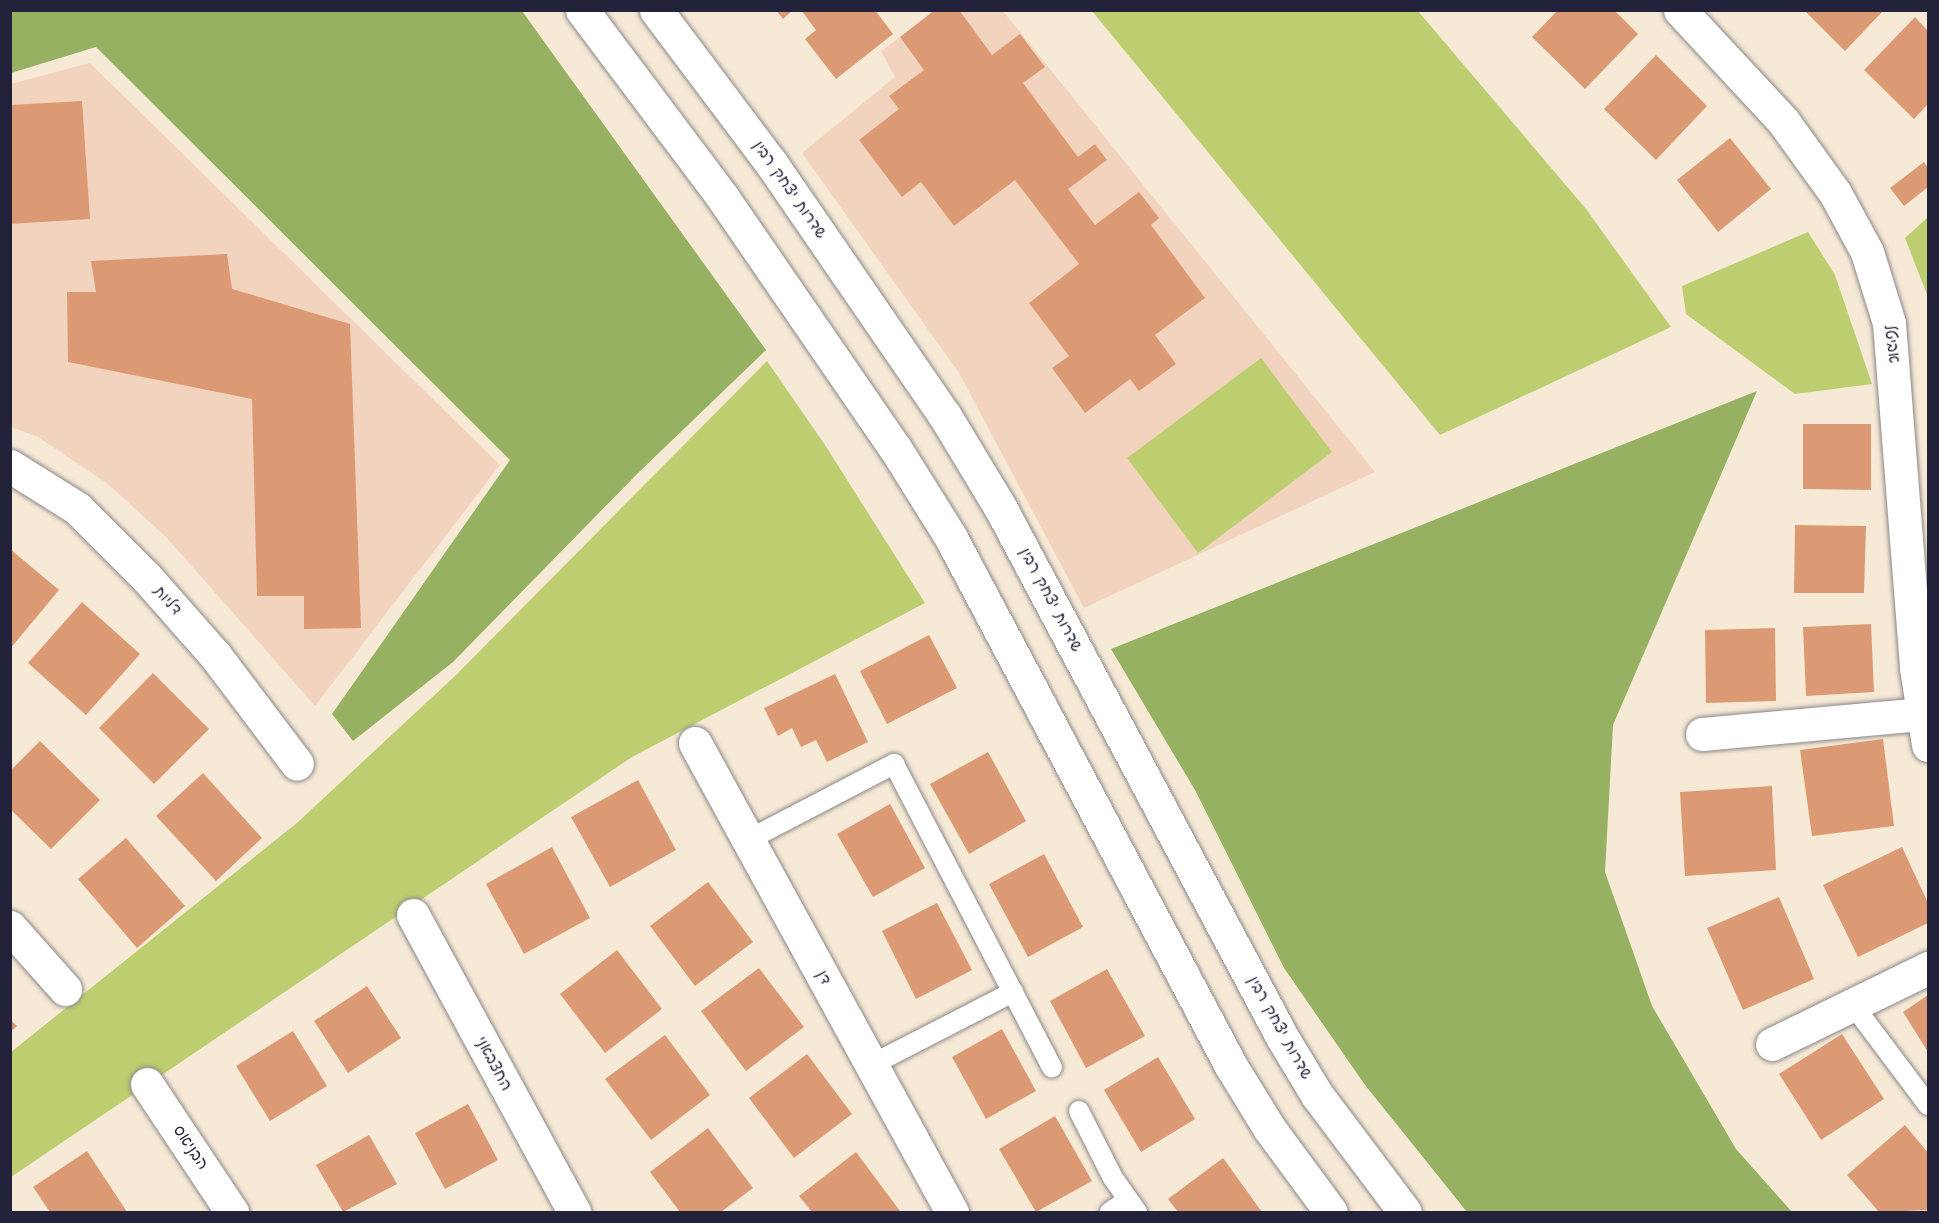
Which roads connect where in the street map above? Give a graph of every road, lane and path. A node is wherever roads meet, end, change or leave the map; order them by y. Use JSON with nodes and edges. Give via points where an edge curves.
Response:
{"nodes":[{"id":1,"x":582,"y":10,"type":"edge"},
{"id":2,"x":656,"y":10,"type":"edge"},
{"id":3,"x":1680,"y":10,"type":"edge"},
{"id":4,"x":10,"y":466,"type":"edge"},
{"id":5,"x":1926,"y":730,"type":"edge"},
{"id":6,"x":1702,"y":734,"type":"dead end"},
{"id":7,"x":695,"y":743,"type":"dead end"},
{"id":8,"x":297,"y":764,"type":"dead end"},
{"id":9,"x":748,"y":840,"type":"junction"},
{"id":10,"x":413,"y":915,"type":"dead end"},
{"id":11,"x":10,"y":927,"type":"edge"},
{"id":12,"x":1929,"y":968,"type":"edge"},
{"id":13,"x":65,"y":989,"type":"dead end"},
{"id":14,"x":1013,"y":992,"type":"junction"},
{"id":15,"x":1853,"y":1005,"type":"junction"},
{"id":16,"x":1772,"y":1044,"type":"dead end"},
{"id":17,"x":871,"y":1065,"type":"junction"},
{"id":18,"x":1052,"y":1067,"type":"dead end"},
{"id":19,"x":147,"y":1084,"type":"dead end"},
{"id":20,"x":1929,"y":1105,"type":"edge"},
{"id":21,"x":1078,"y":1111,"type":"dead end"},
{"id":22,"x":1132,"y":1206,"type":"edge"},
{"id":23,"x":232,"y":1212,"type":"edge"},
{"id":24,"x":574,"y":1212,"type":"edge"},
{"id":25,"x":952,"y":1212,"type":"edge"},
{"id":26,"x":1110,"y":1212,"type":"edge"},
{"id":27,"x":1331,"y":1212,"type":"edge"},
{"id":28,"x":1405,"y":1212,"type":"edge"}],
"edges":[{"from":1,"to":27,"type":"main road","via":[[723,198],[895,448],[950,536],[1231,1066],[1269,1128]]},
{"from":2,"to":28,"type":"main road","name":"שדרות יצחק רבין","via":[[771,163],[945,416],[1000,507],[1282,1037],[1317,1095]]},
{"from":3,"to":5,"type":"main road","name":"אביטל","via":[[1783,120],[1835,193],[1867,252],[1889,323],[1916,668]]},
{"from":4,"to":8,"type":"main road","name":"דליות","via":[[77,508],[147,578],[215,655]]},
{"from":5,"to":6,"type":"main road"},
{"from":7,"to":9,"type":"main road","name":"דן"},
{"from":9,"to":14,"type":"lane","via":[[894,764]]},
{"from":9,"to":17,"type":"main road","name":"דן"},
{"from":10,"to":24,"type":"main road","name":"החצבאני"},
{"from":11,"to":13,"type":"main road"},
{"from":12,"to":15,"type":"main road"},
{"from":14,"to":17,"type":"lane"},
{"from":14,"to":18,"type":"lane"},
{"from":15,"to":16,"type":"main road"},
{"from":15,"to":20,"type":"lane"},
{"from":17,"to":25,"type":"main road","name":"דן"},
{"from":19,"to":23,"type":"main road","name":"הבניאס"},
{"from":21,"to":22,"type":"lane"},
{"from":22,"to":26,"type":"lane"}]}
